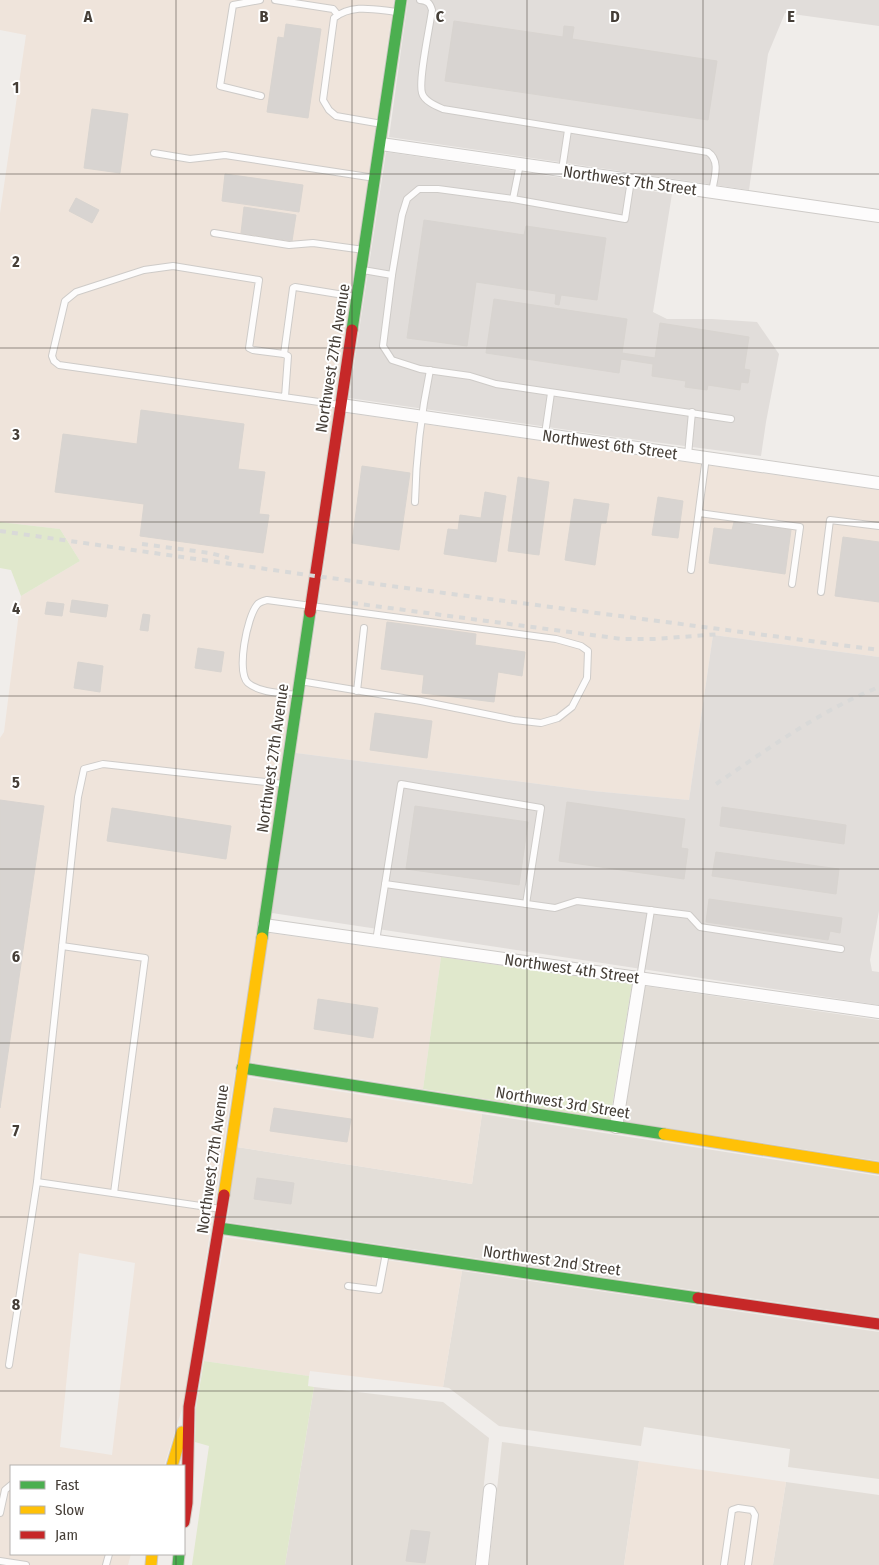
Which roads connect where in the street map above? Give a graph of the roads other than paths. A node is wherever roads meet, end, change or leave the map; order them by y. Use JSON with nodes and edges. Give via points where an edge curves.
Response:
{"nodes":[{"id":1,"x":260,"y":0,"type":"edge"},
{"id":2,"x":274,"y":0,"type":"edge"},
{"id":3,"x":401,"y":0,"type":"edge"},
{"id":4,"x":420,"y":0,"type":"edge"},
{"id":5,"x":399,"y":13,"type":"junction"},
{"id":6,"x":338,"y":15,"type":"junction"},
{"id":7,"x":261,"y":96,"type":"dead end"},
{"id":8,"x":384,"y":125,"type":"junction"},
{"id":9,"x":568,"y":130,"type":"junction"},
{"id":10,"x":381,"y":144,"type":"junction"},
{"id":11,"x":154,"y":153,"type":"dead end"},
{"id":12,"x":520,"y":164,"type":"junction"},
{"id":13,"x":562,"y":170,"type":"junction"},
{"id":14,"x":376,"y":178,"type":"junction"},
{"id":15,"x":631,"y":180,"type":"junction"},
{"id":16,"x":712,"y":192,"type":"junction"},
{"id":17,"x":513,"y":199,"type":"junction"},
{"id":18,"x":879,"y":216,"type":"edge"},
{"id":19,"x":214,"y":234,"type":"dead end"},
{"id":20,"x":365,"y":250,"type":"junction"},
{"id":21,"x":362,"y":270,"type":"junction"},
{"id":22,"x":392,"y":275,"type":"junction"},
{"id":23,"x":358,"y":297,"type":"junction"},
{"id":24,"x":284,"y":354,"type":"junction"},
{"id":25,"x":430,"y":370,"type":"junction"},
{"id":26,"x":551,"y":393,"type":"junction"},
{"id":27,"x":285,"y":396,"type":"junction"},
{"id":28,"x":341,"y":405,"type":"junction"},
{"id":29,"x":692,"y":412,"type":"junction"},
{"id":30,"x":421,"y":416,"type":"junction"},
{"id":31,"x":731,"y":419,"type":"dead end"},
{"id":32,"x":545,"y":434,"type":"junction"},
{"id":33,"x":688,"y":455,"type":"junction"},
{"id":34,"x":706,"y":458,"type":"junction"},
{"id":35,"x":879,"y":482,"type":"edge"},
{"id":36,"x":415,"y":502,"type":"dead end"},
{"id":37,"x":699,"y":513,"type":"junction"},
{"id":38,"x":879,"y":526,"type":"edge"},
{"id":39,"x":691,"y":570,"type":"dead end"},
{"id":40,"x":792,"y":584,"type":"dead end"},
{"id":41,"x":820,"y":592,"type":"dead end"},
{"id":42,"x":311,"y":606,"type":"junction"},
{"id":43,"x":364,"y":628,"type":"dead end"},
{"id":44,"x":300,"y":681,"type":"junction"},
{"id":45,"x":357,"y":691,"type":"junction"},
{"id":46,"x":298,"y":695,"type":"junction"},
{"id":47,"x":285,"y":784,"type":"junction"},
{"id":48,"x":385,"y":884,"type":"junction"},
{"id":49,"x":526,"y":904,"type":"junction"},
{"id":50,"x":651,"y":910,"type":"junction"},
{"id":51,"x":264,"y":925,"type":"junction"},
{"id":52,"x":376,"y":941,"type":"junction"},
{"id":53,"x":62,"y":946,"type":"junction"},
{"id":54,"x":841,"y":949,"type":"dead end"},
{"id":55,"x":640,"y":978,"type":"junction"},
{"id":56,"x":879,"y":1012,"type":"edge"},
{"id":57,"x":242,"y":1068,"type":"junction"},
{"id":58,"x":616,"y":1127,"type":"junction"},
{"id":59,"x":879,"y":1168,"type":"edge"},
{"id":60,"x":37,"y":1182,"type":"junction"},
{"id":61,"x":114,"y":1193,"type":"junction"},
{"id":62,"x":222,"y":1209,"type":"junction"},
{"id":63,"x":219,"y":1228,"type":"junction"},
{"id":64,"x":386,"y":1252,"type":"junction"},
{"id":65,"x":348,"y":1286,"type":"dead end"},
{"id":66,"x":879,"y":1324,"type":"edge"},
{"id":67,"x":8,"y":1365,"type":"dead end"},
{"id":68,"x":190,"y":1407,"type":"junction"},
{"id":69,"x":172,"y":1465,"type":"edge"},
{"id":70,"x":10,"y":1485,"type":"edge"},
{"id":71,"x":490,"y":1490,"type":"dead end"},
{"id":72,"x":185,"y":1512,"type":"edge"},
{"id":73,"x":0,"y":1513,"type":"edge"},
{"id":74,"x":0,"y":1561,"type":"edge"},
{"id":75,"x":26,"y":1565,"type":"edge"},
{"id":76,"x":482,"y":1565,"type":"edge"},
{"id":77,"x":724,"y":1565,"type":"edge"},
{"id":78,"x":748,"y":1565,"type":"edge"}],
"edges":[{"from":1,"to":7,"type":"lane","via":[[233,5],[220,86]]},
{"from":2,"to":6,"type":"lane","via":[[333,9]]},
{"from":3,"to":5,"type":"main road","name":"Northwest 27th Avenue"},
{"from":4,"to":9,"type":"lane","via":[[426,0],[432,10],[422,77],[422,93],[427,101],[443,109]]},
{"from":5,"to":6,"type":"lane","via":[[358,8]]},
{"from":5,"to":8,"type":"main road","name":"Northwest 27th Avenue"},
{"from":6,"to":8,"type":"lane","via":[[334,18],[323,100],[336,116]]},
{"from":8,"to":10,"type":"main road","name":"Northwest 27th Avenue"},
{"from":9,"to":13,"type":"lane"},
{"from":9,"to":16,"type":"lane","via":[[708,152],[716,166]]},
{"from":10,"to":12,"type":"street","name":"Northwest 7th Street"},
{"from":10,"to":14,"type":"main road","name":"Northwest 27th Avenue"},
{"from":11,"to":14,"type":"lane","via":[[190,159],[225,155]]},
{"from":12,"to":13,"type":"street","name":"Northwest 7th Street"},
{"from":12,"to":17,"type":"lane"},
{"from":13,"to":15,"type":"street","name":"Northwest 7th Street"},
{"from":14,"to":20,"type":"main road","name":"Northwest 27th Avenue"},
{"from":15,"to":16,"type":"street","name":"Northwest 7th Street"},
{"from":15,"to":17,"type":"lane","via":[[625,219]]},
{"from":16,"to":18,"type":"street","name":"Northwest 7th Street"},
{"from":17,"to":22,"type":"lane","via":[[419,189],[407,199]]},
{"from":19,"to":20,"type":"lane","via":[[289,245],[313,243]]},
{"from":20,"to":21,"type":"main road","name":"Northwest 27th Avenue"},
{"from":21,"to":22,"type":"lane"},
{"from":21,"to":23,"type":"main road","name":"Northwest 27th Avenue"},
{"from":22,"to":25,"type":"lane","via":[[383,346],[392,360]]},
{"from":23,"to":24,"type":"lane","via":[[293,288]]},
{"from":23,"to":28,"type":"main road","name":"Northwest 27th Avenue"},
{"from":24,"to":27,"type":"lane","via":[[289,360]]},
{"from":24,"to":27,"type":"lane","via":[[249,348],[259,280],[173,266],[144,270],[76,292],[65,300],[52,356],[59,365]]},
{"from":25,"to":26,"type":"lane"},
{"from":25,"to":30,"type":"lane"},
{"from":26,"to":29,"type":"lane"},
{"from":26,"to":32,"type":"lane"},
{"from":27,"to":28,"type":"lane"},
{"from":28,"to":30,"type":"street","name":"Northwest 6th Street"},
{"from":28,"to":42,"type":"main road","name":"Northwest 27th Avenue"},
{"from":29,"to":31,"type":"lane"},
{"from":29,"to":33,"type":"lane"},
{"from":30,"to":32,"type":"street","name":"Northwest 6th Street"},
{"from":30,"to":36,"type":"lane"},
{"from":32,"to":33,"type":"street","name":"Northwest 6th Street"},
{"from":33,"to":34,"type":"street","name":"Northwest 6th Street"},
{"from":34,"to":35,"type":"street","name":"Northwest 6th Street"},
{"from":34,"to":37,"type":"lane"},
{"from":37,"to":39,"type":"lane"},
{"from":37,"to":40,"type":"lane","via":[[800,527]]},
{"from":38,"to":41,"type":"lane","via":[[830,520]]},
{"from":42,"to":44,"type":"main road","name":"Northwest 27th Avenue"},
{"from":42,"to":45,"type":"lane","via":[[556,639],[588,650],[588,678],[572,707],[558,718],[541,723]]},
{"from":42,"to":46,"type":"lane","via":[[267,600],[258,603],[246,632],[243,672],[247,681],[258,689]]},
{"from":43,"to":45,"type":"lane"},
{"from":44,"to":45,"type":"lane"},
{"from":44,"to":46,"type":"main road","name":"Northwest 27th Avenue"},
{"from":46,"to":47,"type":"main road","name":"Northwest 27th Avenue"},
{"from":47,"to":51,"type":"main road","name":"Northwest 27th Avenue"},
{"from":47,"to":53,"type":"lane","via":[[104,764],[84,770],[78,797]]},
{"from":48,"to":49,"type":"lane"},
{"from":48,"to":49,"type":"lane","via":[[401,784],[541,808]]},
{"from":48,"to":52,"type":"lane"},
{"from":49,"to":50,"type":"lane","via":[[556,908],[577,901]]},
{"from":50,"to":54,"type":"lane","via":[[689,915],[700,927]]},
{"from":50,"to":55,"type":"lane"},
{"from":51,"to":52,"type":"street","name":"Northwest 4th Street"},
{"from":51,"to":57,"type":"main road","name":"Northwest 27th Avenue"},
{"from":52,"to":55,"type":"street","name":"Northwest 4th Street"},
{"from":53,"to":60,"type":"lane"},
{"from":53,"to":61,"type":"lane","via":[[146,958]]},
{"from":55,"to":56,"type":"street","name":"Northwest 4th Street"},
{"from":55,"to":58,"type":"street"},
{"from":57,"to":58,"type":"main road","name":"Northwest 3rd Street"},
{"from":57,"to":62,"type":"main road","name":"Northwest 27th Avenue"},
{"from":58,"to":59,"type":"main road","name":"Northwest 3rd Street"},
{"from":60,"to":61,"type":"lane"},
{"from":60,"to":67,"type":"lane"},
{"from":61,"to":62,"type":"lane"},
{"from":62,"to":63,"type":"main road","name":"Northwest 27th Avenue"},
{"from":63,"to":64,"type":"main road","name":"Northwest 2nd Street"},
{"from":63,"to":68,"type":"main road","name":"Northwest 27th Avenue"},
{"from":64,"to":65,"type":"lane","via":[[379,1290]]},
{"from":64,"to":66,"type":"main road","name":"Northwest 2nd Street"},
{"from":68,"to":69,"type":"main road"},
{"from":68,"to":72,"type":"main road","name":"Northwest 27th Avenue"},
{"from":70,"to":73,"type":"lane","via":[[5,1490]]},
{"from":71,"to":76,"type":"street"},
{"from":74,"to":75,"type":"lane"},
{"from":77,"to":78,"type":"lane","via":[[732,1510],[738,1508],[752,1510],[755,1515]]}]}
